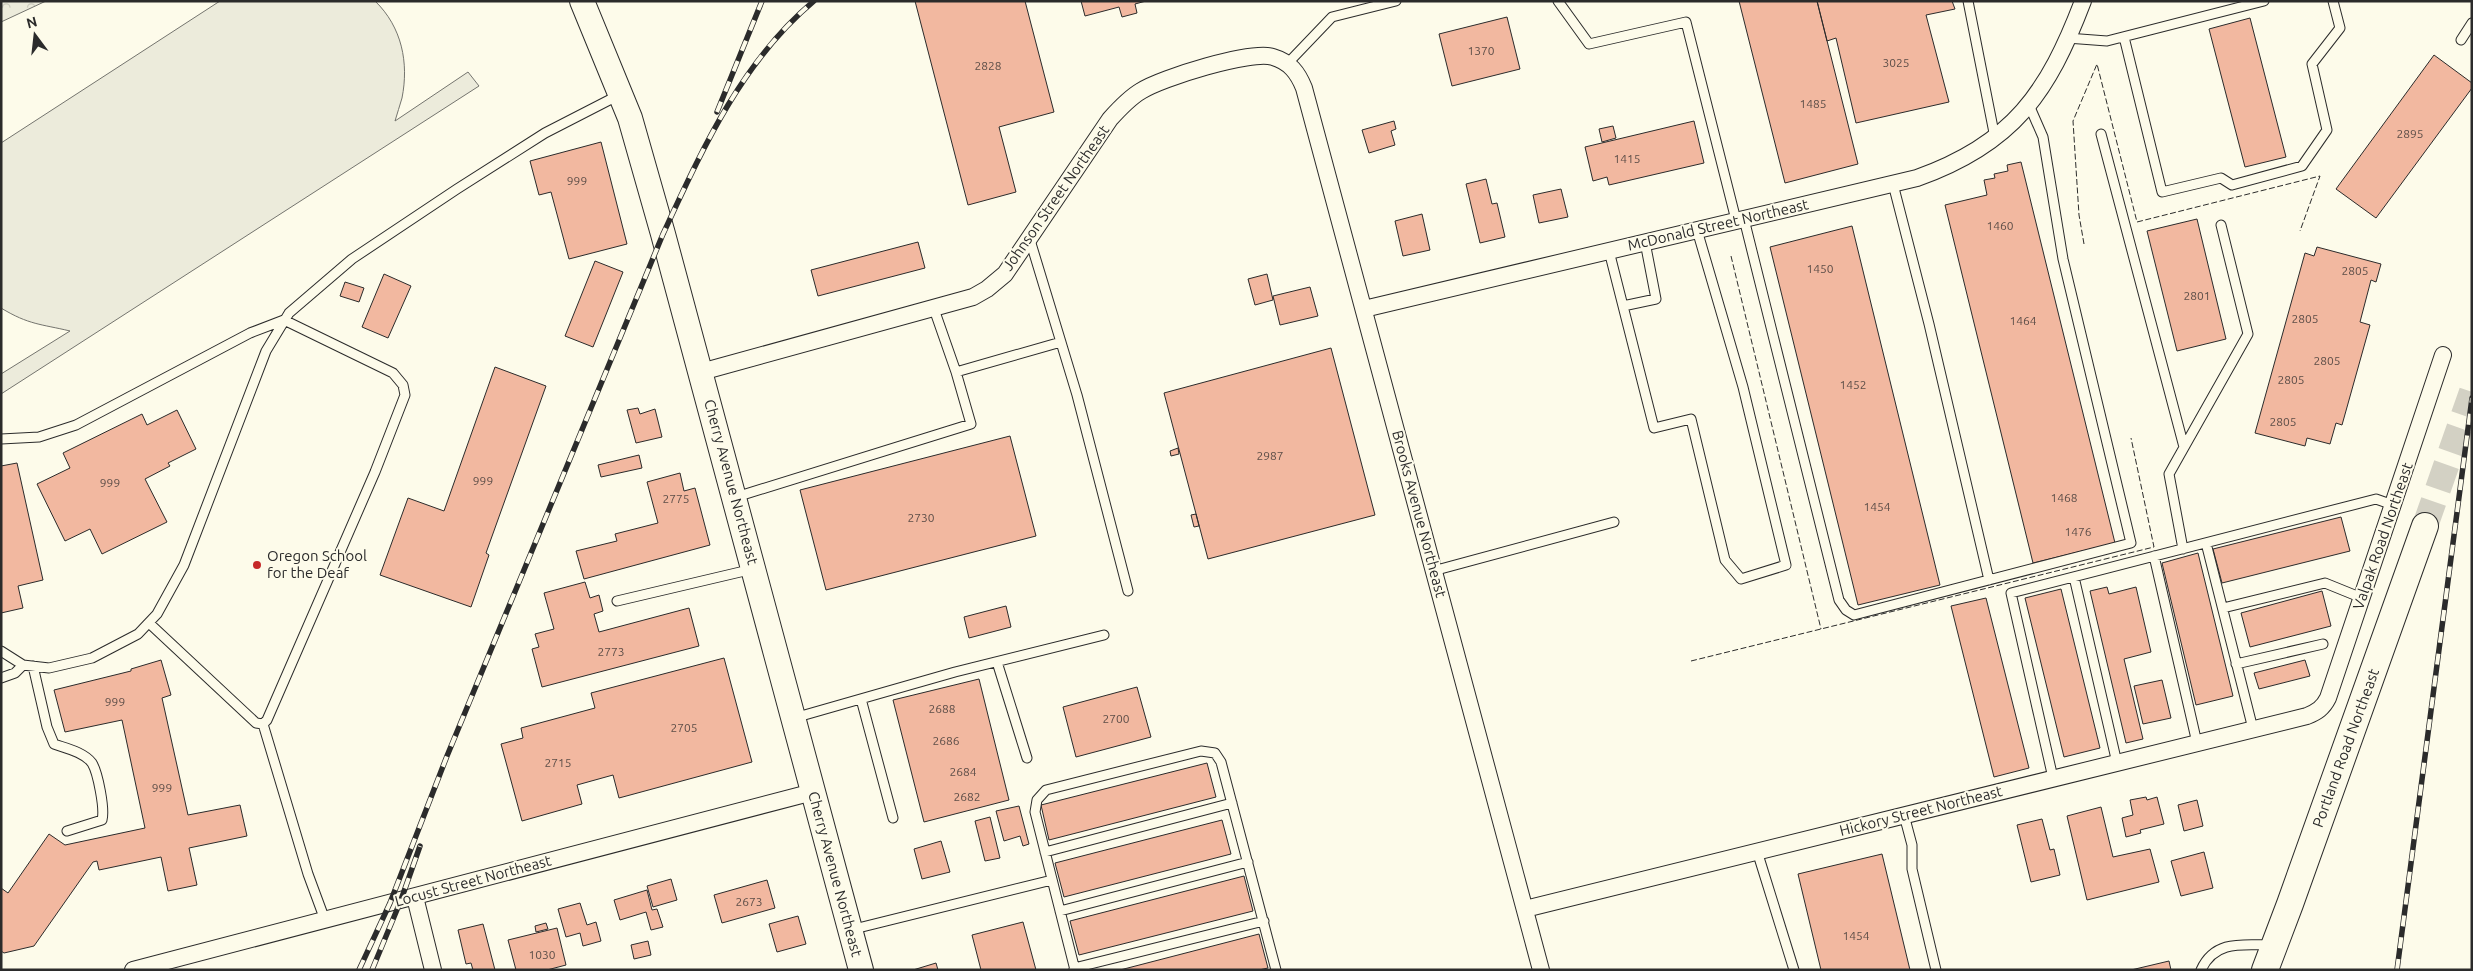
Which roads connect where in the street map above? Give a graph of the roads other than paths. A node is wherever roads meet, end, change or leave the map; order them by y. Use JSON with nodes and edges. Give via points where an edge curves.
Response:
{"nodes":[{"id":1,"x":582,"y":1,"type":"edge"},
{"id":2,"x":1396,"y":1,"type":"edge"},
{"id":3,"x":1558,"y":1,"type":"edge"},
{"id":4,"x":1968,"y":1,"type":"edge"},
{"id":5,"x":2082,"y":1,"type":"edge"},
{"id":6,"x":2264,"y":1,"type":"edge"},
{"id":7,"x":2333,"y":1,"type":"edge"},
{"id":8,"x":2472,"y":23,"type":"edge"},
{"id":9,"x":2124,"y":37,"type":"junction"},
{"id":10,"x":2067,"y":38,"type":"junction"},
{"id":11,"x":2461,"y":40,"type":"dead end"},
{"id":12,"x":1288,"y":63,"type":"junction"},
{"id":13,"x":620,"y":94,"type":"junction"},
{"id":14,"x":2029,"y":105,"type":"junction"},
{"id":15,"x":2101,"y":134,"type":"dead end"},
{"id":16,"x":1995,"y":138,"type":"junction"},
{"id":17,"x":1892,"y":184,"type":"junction"},
{"id":18,"x":1740,"y":220,"type":"junction"},
{"id":19,"x":2221,"y":225,"type":"dead end"},
{"id":20,"x":1697,"y":230,"type":"junction"},
{"id":21,"x":1030,"y":240,"type":"junction"},
{"id":22,"x":1645,"y":242,"type":"junction"},
{"id":23,"x":1609,"y":251,"type":"junction"},
{"id":24,"x":1624,"y":306,"type":"junction"},
{"id":25,"x":1364,"y":309,"type":"junction"},
{"id":26,"x":934,"y":310,"type":"junction"},
{"id":27,"x":284,"y":320,"type":"junction"},
{"id":28,"x":1061,"y":342,"type":"junction"},
{"id":29,"x":2443,"y":356,"type":"dead end"},
{"id":30,"x":702,"y":372,"type":"junction"},
{"id":31,"x":956,"y":372,"type":"junction"},
{"id":32,"x":1,"y":439,"type":"edge"},
{"id":33,"x":2184,"y":447,"type":"junction"},
{"id":34,"x":735,"y":498,"type":"junction"},
{"id":35,"x":2393,"y":505,"type":"junction"},
{"id":36,"x":1614,"y":522,"type":"dead end"},
{"id":37,"x":2425,"y":526,"type":"tunnel mouth"},
{"id":38,"x":2206,"y":543,"type":"junction"},
{"id":39,"x":2183,"y":549,"type":"junction"},
{"id":40,"x":2154,"y":556,"type":"junction"},
{"id":41,"x":754,"y":568,"type":"junction"},
{"id":42,"x":1434,"y":571,"type":"junction"},
{"id":43,"x":2074,"y":577,"type":"junction"},
{"id":44,"x":1989,"y":580,"type":"junction"},
{"id":45,"x":1128,"y":591,"type":"dead end"},
{"id":46,"x":2362,"y":598,"type":"junction"},
{"id":47,"x":617,"y":601,"type":"dead end"},
{"id":48,"x":2223,"y":608,"type":"junction"},
{"id":49,"x":149,"y":622,"type":"junction"},
{"id":50,"x":1104,"y":635,"type":"dead end"},
{"id":51,"x":2323,"y":644,"type":"dead end"},
{"id":52,"x":1,"y":651,"type":"edge"},
{"id":53,"x":997,"y":662,"type":"junction"},
{"id":54,"x":2236,"y":664,"type":"junction"},
{"id":55,"x":28,"y":666,"type":"junction"},
{"id":56,"x":1,"y":678,"type":"edge"},
{"id":57,"x":862,"y":699,"type":"junction"},
{"id":58,"x":2316,"y":712,"type":"joint"},
{"id":59,"x":793,"y":718,"type":"junction"},
{"id":60,"x":263,"y":724,"type":"junction"},
{"id":61,"x":2253,"y":729,"type":"junction"},
{"id":62,"x":2197,"y":743,"type":"junction"},
{"id":63,"x":1027,"y":758,"type":"dead end"},
{"id":64,"x":2117,"y":763,"type":"junction"},
{"id":65,"x":2053,"y":778,"type":"junction"},
{"id":66,"x":813,"y":792,"type":"junction"},
{"id":67,"x":1232,"y":803,"type":"junction"},
{"id":68,"x":1904,"y":815,"type":"junction"},
{"id":69,"x":893,"y":818,"type":"dead end"},
{"id":70,"x":67,"y":831,"type":"dead end"},
{"id":71,"x":1045,"y":852,"type":"junction"},
{"id":72,"x":1756,"y":852,"type":"junction"},
{"id":73,"x":1248,"y":862,"type":"junction"},
{"id":74,"x":1052,"y":880,"type":"junction"},
{"id":75,"x":415,"y":897,"type":"junction"},
{"id":76,"x":1524,"y":909,"type":"junction"},
{"id":77,"x":1060,"y":911,"type":"junction"},
{"id":78,"x":325,"y":920,"type":"junction"},
{"id":79,"x":1264,"y":921,"type":"junction"},
{"id":80,"x":850,"y":930,"type":"junction"},
{"id":81,"x":2274,"y":945,"type":"junction"},
{"id":82,"x":150,"y":968,"type":"edge"},
{"id":83,"x":1074,"y":969,"type":"edge"},
{"id":84,"x":133,"y":970,"type":"edge"},
{"id":85,"x":433,"y":970,"type":"edge"},
{"id":86,"x":860,"y":970,"type":"edge"},
{"id":87,"x":1276,"y":970,"type":"edge"},
{"id":88,"x":1541,"y":970,"type":"edge"},
{"id":89,"x":1794,"y":970,"type":"edge"},
{"id":90,"x":1936,"y":970,"type":"edge"},
{"id":91,"x":2201,"y":970,"type":"edge"},
{"id":92,"x":2265,"y":970,"type":"edge"}],
"edges":[{"from":1,"to":13,"type":"main road","name":"Cherry Avenue Northeast"},
{"from":2,"to":12,"type":"lane","via":[[1332,17]]},
{"from":3,"to":18,"type":"lane","via":[[1589,44],[1686,22]]},
{"from":4,"to":16,"type":"lane"},
{"from":5,"to":10,"type":"street","name":"McDonald Street Northeast"},
{"from":6,"to":9,"type":"lane"},
{"from":7,"to":9,"type":"lane","via":[[2340,28],[2312,64],[2327,130],[2302,166],[2232,185],[2221,178],[2162,192]]},
{"from":8,"to":11,"type":"lane"},
{"from":9,"to":10,"type":"lane","via":[[2107,41]]},
{"from":10,"to":14,"type":"street","name":"McDonald Street Northeast","via":[[2056,66]]},
{"from":12,"to":21,"type":"street","name":"Johnson Street Northeast","via":[[1272,56],[1245,57],[1168,78],[1142,90],[1125,102],[1110,120]]},
{"from":12,"to":25,"type":"street","name":"Brooks Avenue Northeast","via":[[1304,88]]},
{"from":13,"to":27,"type":"lane","via":[[544,133],[360,254]]},
{"from":13,"to":30,"type":"main road","name":"Cherry Avenue Northeast","via":[[630,118]]},
{"from":14,"to":16,"type":"street","name":"McDonald Street Northeast"},
{"from":14,"to":44,"type":"lane","via":[[2045,144],[2063,259],[2131,543]]},
{"from":15,"to":33,"type":"lane"},
{"from":16,"to":17,"type":"street","name":"McDonald Street Northeast","via":[[1949,167]]},
{"from":17,"to":18,"type":"street","name":"McDonald Street Northeast"},
{"from":17,"to":44,"type":"lane","via":[[1929,324]]},
{"from":18,"to":20,"type":"street","name":"McDonald Street Northeast"},
{"from":18,"to":44,"type":"lane","via":[[1839,600],[1854,615]]},
{"from":19,"to":33,"type":"lane","via":[[2248,334]]},
{"from":20,"to":22,"type":"street","name":"McDonald Street Northeast"},
{"from":20,"to":24,"type":"lane","via":[[1743,387],[1786,565],[1741,579],[1725,560],[1691,419],[1654,428]]},
{"from":21,"to":26,"type":"street","name":"Johnson Street Northeast","via":[[1005,274],[987,289]]},
{"from":21,"to":28,"type":"lane"},
{"from":22,"to":23,"type":"street","name":"McDonald Street Northeast"},
{"from":22,"to":24,"type":"lane","via":[[1656,299]]},
{"from":23,"to":24,"type":"lane"},
{"from":23,"to":25,"type":"street","name":"McDonald Street Northeast"},
{"from":25,"to":42,"type":"street","name":"Brooks Avenue Northeast"},
{"from":26,"to":30,"type":"street","name":"Johnson Street Northeast"},
{"from":26,"to":31,"type":"lane"},
{"from":27,"to":32,"type":"lane","via":[[250,333],[76,425],[39,437]]},
{"from":27,"to":49,"type":"lane","via":[[266,352],[184,565]]},
{"from":27,"to":60,"type":"lane","via":[[393,373],[405,395],[289,673]]},
{"from":28,"to":31,"type":"lane"},
{"from":28,"to":45,"type":"lane"},
{"from":29,"to":35,"type":"street","name":"Valpak Road Northeast"},
{"from":30,"to":34,"type":"main road","name":"Cherry Avenue Northeast"},
{"from":31,"to":34,"type":"lane","via":[[971,424]]},
{"from":33,"to":39,"type":"lane","via":[[2168,474]]},
{"from":34,"to":41,"type":"main road","name":"Cherry Avenue Northeast"},
{"from":35,"to":38,"type":"lane","via":[[2376,499]]},
{"from":35,"to":46,"type":"street","name":"Valpak Road Northeast"},
{"from":36,"to":42,"type":"lane"},
{"from":37,"to":81,"type":"main road","name":"Portland Road Northeast"},
{"from":38,"to":39,"type":"lane"},
{"from":38,"to":48,"type":"lane"},
{"from":39,"to":40,"type":"lane"},
{"from":40,"to":43,"type":"lane"},
{"from":40,"to":62,"type":"lane"},
{"from":41,"to":47,"type":"lane"},
{"from":41,"to":59,"type":"main road","name":"Cherry Avenue Northeast"},
{"from":42,"to":76,"type":"street","name":"Brooks Avenue Northeast"},
{"from":43,"to":64,"type":"lane"},
{"from":43,"to":65,"type":"lane","via":[[2011,593]]},
{"from":46,"to":48,"type":"lane","via":[[2325,583]]},
{"from":46,"to":58,"type":"street","name":"Valpak Road Northeast","via":[[2328,698]]},
{"from":48,"to":54,"type":"lane"},
{"from":49,"to":55,"type":"lane","via":[[138,634],[92,658],[49,668]]},
{"from":49,"to":60,"type":"lane","via":[[256,723]]},
{"from":50,"to":53,"type":"lane"},
{"from":51,"to":54,"type":"lane"},
{"from":52,"to":55,"type":"lane"},
{"from":53,"to":57,"type":"lane"},
{"from":53,"to":63,"type":"lane"},
{"from":54,"to":61,"type":"lane"},
{"from":55,"to":56,"type":"lane"},
{"from":55,"to":70,"type":"lane","via":[[54,744],[82,754],[92,763],[104,804],[102,820]]},
{"from":57,"to":59,"type":"lane"},
{"from":57,"to":69,"type":"lane"},
{"from":58,"to":61,"type":"street","name":"Hickory Street Northeast"},
{"from":59,"to":66,"type":"main road","name":"Cherry Avenue Northeast"},
{"from":60,"to":78,"type":"lane"},
{"from":61,"to":62,"type":"street","name":"Hickory Street Northeast"},
{"from":62,"to":64,"type":"street","name":"Hickory Street Northeast"},
{"from":64,"to":65,"type":"street","name":"Hickory Street Northeast"},
{"from":65,"to":68,"type":"street","name":"Hickory Street Northeast"},
{"from":66,"to":75,"type":"street","name":"Locust Street Northeast"},
{"from":66,"to":80,"type":"main road","name":"Cherry Avenue Northeast"},
{"from":67,"to":71,"type":"lane"},
{"from":67,"to":71,"type":"lane","via":[[1221,762],[1215,753],[1201,752],[1046,790],[1037,800],[1035,812]]},
{"from":67,"to":73,"type":"lane"},
{"from":68,"to":72,"type":"street","name":"Hickory Street Northeast"},
{"from":68,"to":90,"type":"lane","via":[[1912,845],[1912,869]]},
{"from":71,"to":74,"type":"lane"},
{"from":72,"to":76,"type":"street","name":"Hickory Street Northeast"},
{"from":72,"to":89,"type":"lane"},
{"from":73,"to":77,"type":"lane"},
{"from":73,"to":79,"type":"lane"},
{"from":74,"to":77,"type":"lane"},
{"from":74,"to":80,"type":"lane"},
{"from":75,"to":78,"type":"street","name":"Locust Street Northeast"},
{"from":75,"to":85,"type":"street"},
{"from":76,"to":88,"type":"street","name":"Brooks Avenue Northeast"},
{"from":77,"to":83,"type":"lane"},
{"from":78,"to":82,"type":"street","name":"Locust Street Northeast"},
{"from":79,"to":83,"type":"lane"},
{"from":79,"to":87,"type":"lane"},
{"from":80,"to":86,"type":"main road","name":"Cherry Avenue Northeast"},
{"from":81,"to":91,"type":"lane","via":[[2221,948],[2212,953]]},
{"from":81,"to":92,"type":"main road","name":"Portland Road Northeast"},
{"from":82,"to":84,"type":"street","name":"Locust Street Northeast"}]}
